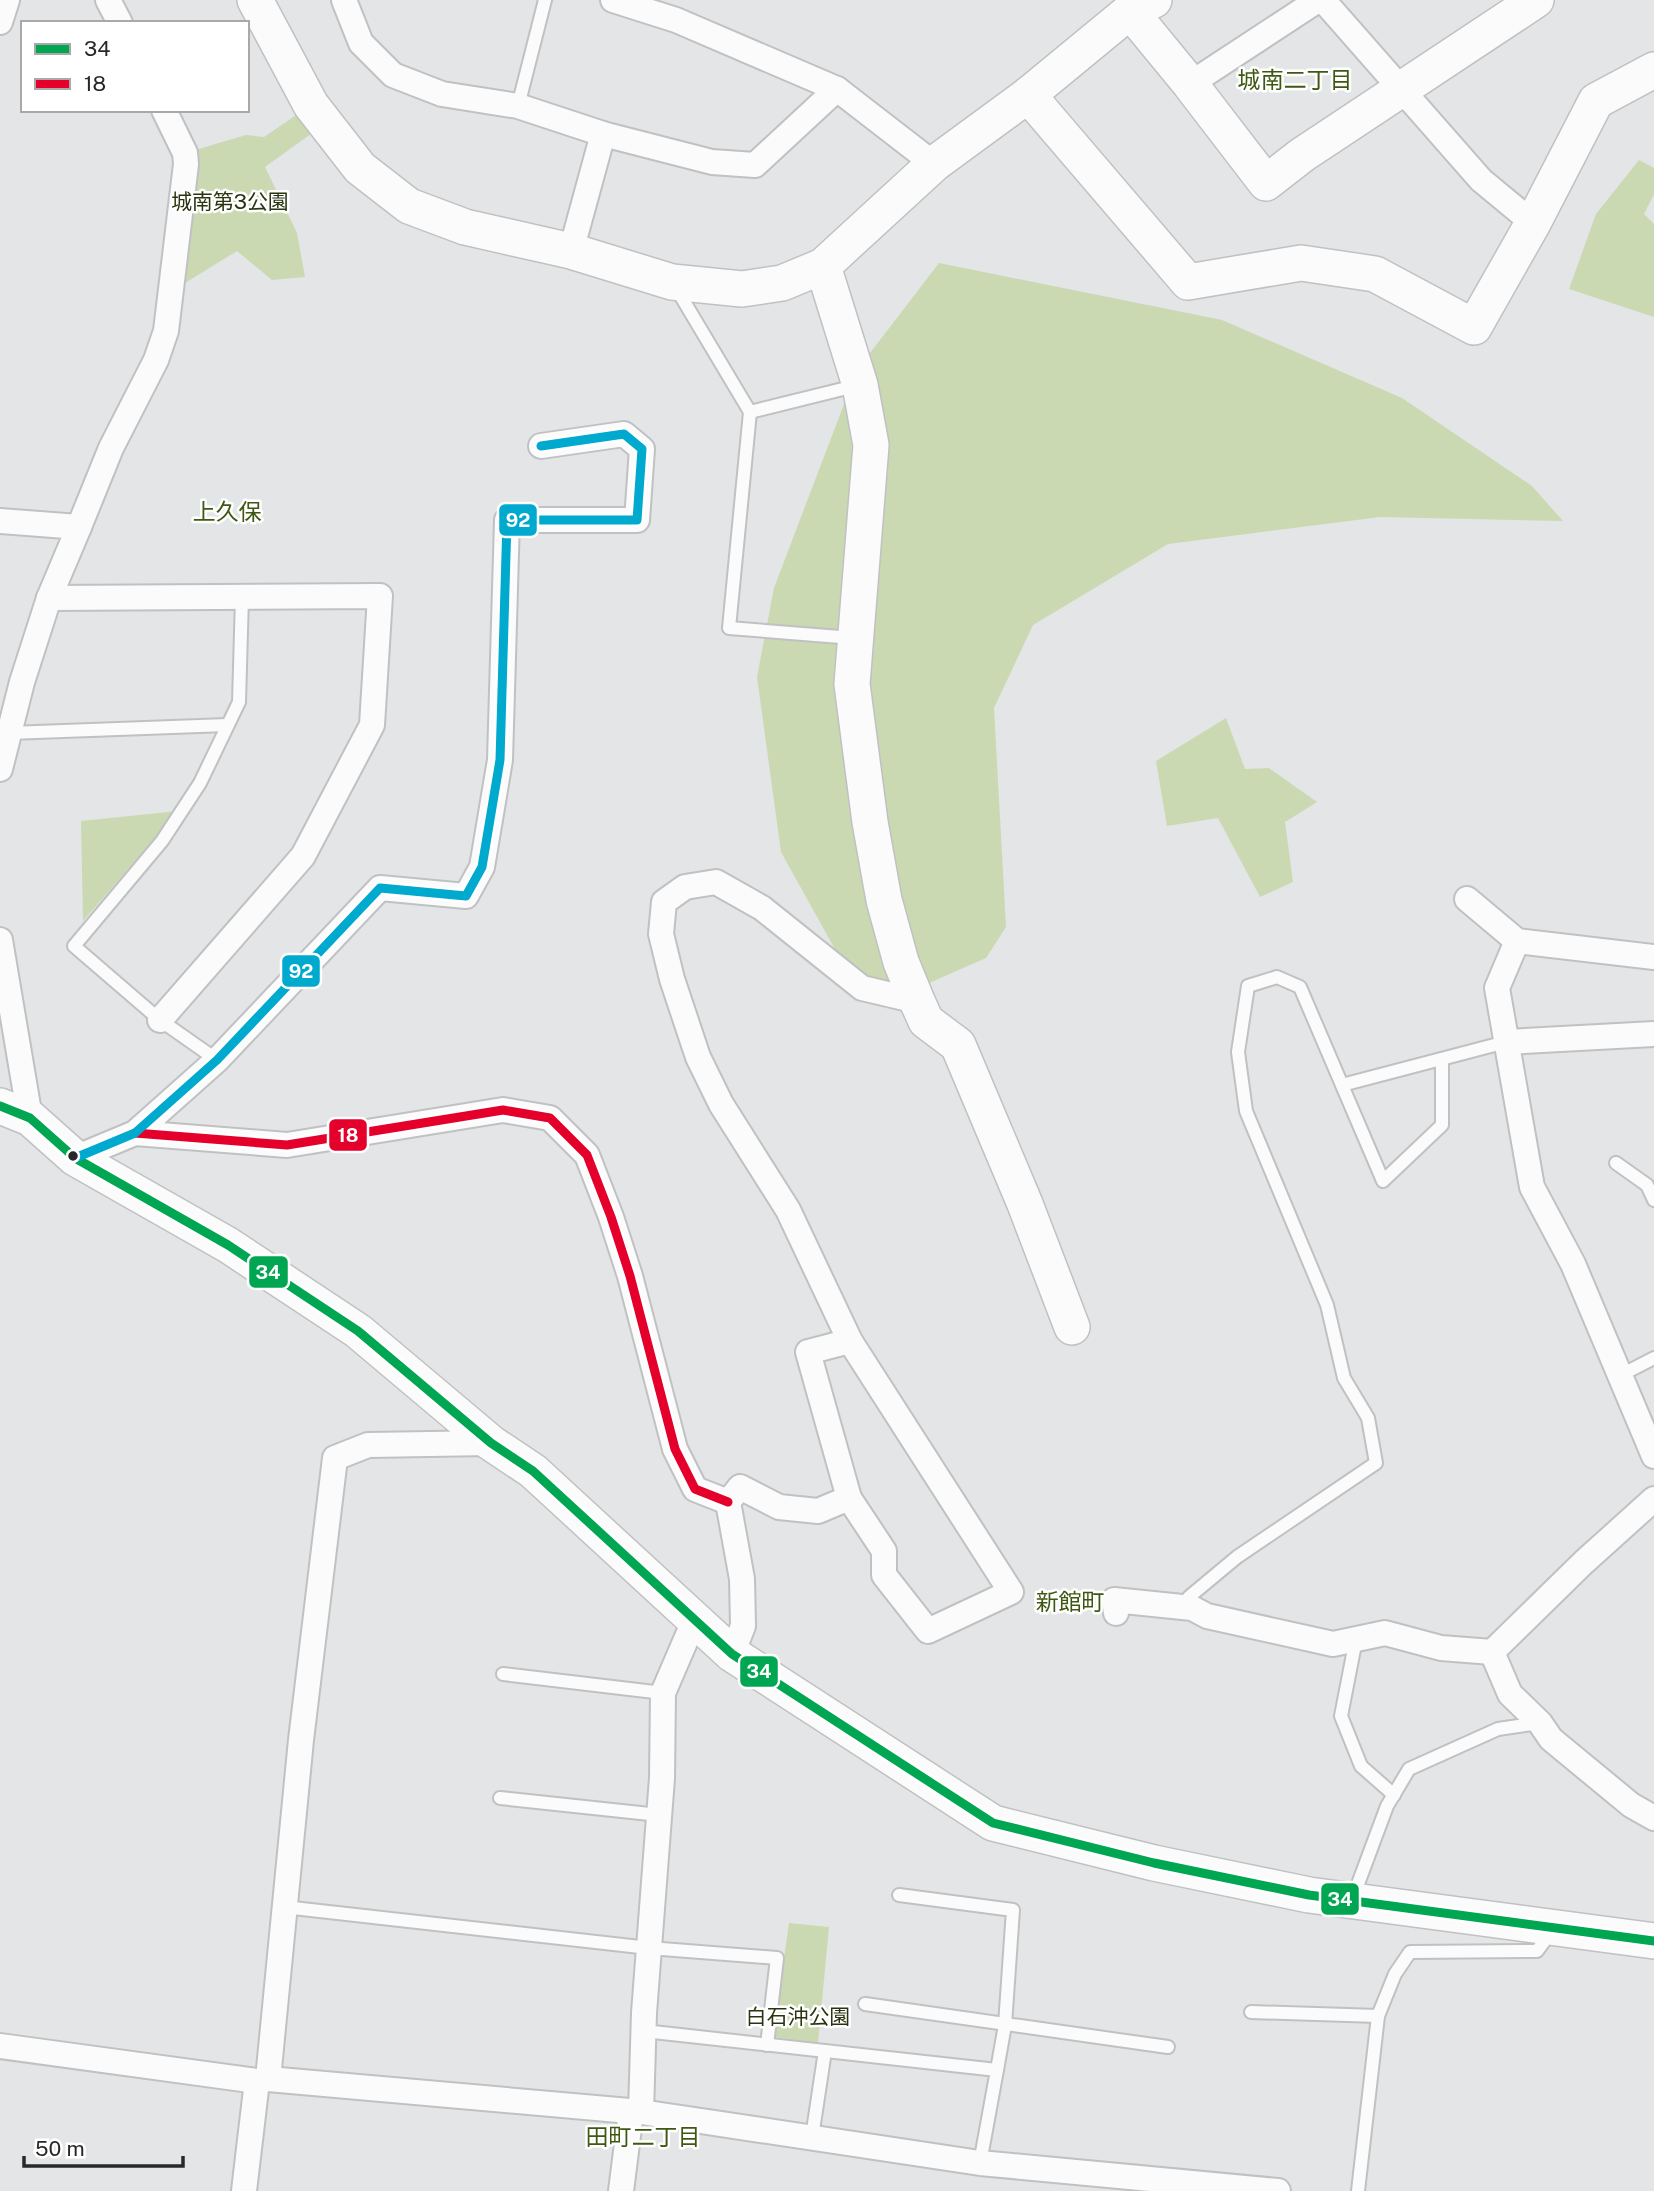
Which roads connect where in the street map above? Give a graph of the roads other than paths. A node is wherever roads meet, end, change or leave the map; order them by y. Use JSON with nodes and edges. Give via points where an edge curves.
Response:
{"nodes":[{"id":1,"x":7,"y":0,"type":"edge"},
{"id":2,"x":108,"y":0,"type":"edge"},
{"id":3,"x":255,"y":0,"type":"edge"},
{"id":4,"x":344,"y":0,"type":"edge"},
{"id":5,"x":545,"y":0,"type":"edge"},
{"id":6,"x":613,"y":0,"type":"edge"},
{"id":7,"x":1321,"y":0,"type":"edge"},
{"id":8,"x":1536,"y":0,"type":"edge"},
{"id":9,"x":1142,"y":5,"type":"edge"},
{"id":10,"x":119,"y":21,"type":"edge"},
{"id":11,"x":0,"y":22,"type":"edge"},
{"id":12,"x":1654,"y":71,"type":"edge"},
{"id":13,"x":1190,"y":84,"type":"junction"},
{"id":14,"x":837,"y":89,"type":"junction"},
{"id":15,"x":1399,"y":89,"type":"junction"},
{"id":16,"x":1028,"y":95,"type":"junction"},
{"id":17,"x":518,"y":106,"type":"junction"},
{"id":18,"x":165,"y":112,"type":"edge"},
{"id":19,"x":603,"y":134,"type":"junction"},
{"id":20,"x":934,"y":164,"type":"junction"},
{"id":21,"x":1534,"y":223,"type":"junction"},
{"id":22,"x":571,"y":251,"type":"junction"},
{"id":23,"x":823,"y":266,"type":"junction"},
{"id":24,"x":672,"y":282,"type":"junction"},
{"id":25,"x":860,"y":384,"type":"junction"},
{"id":26,"x":750,"y":412,"type":"junction"},
{"id":27,"x":541,"y":446,"type":"dead end"},
{"id":28,"x":0,"y":521,"type":"edge"},
{"id":29,"x":79,"y":527,"type":"junction"},
{"id":30,"x":242,"y":597,"type":"junction"},
{"id":31,"x":49,"y":598,"type":"junction"},
{"id":32,"x":855,"y":638,"type":"junction"},
{"id":33,"x":227,"y":726,"type":"junction"},
{"id":34,"x":9,"y":733,"type":"junction"},
{"id":35,"x":0,"y":769,"type":"edge"},
{"id":36,"x":1467,"y":899,"type":"dead end"},
{"id":37,"x":0,"y":940,"type":"edge"},
{"id":38,"x":1517,"y":941,"type":"junction"},
{"id":39,"x":1654,"y":957,"type":"edge"},
{"id":40,"x":917,"y":1001,"type":"junction"},
{"id":41,"x":160,"y":1020,"type":"junction"},
{"id":42,"x":1654,"y":1034,"type":"edge"},
{"id":43,"x":1506,"y":1042,"type":"junction"},
{"id":44,"x":1442,"y":1059,"type":"junction"},
{"id":45,"x":217,"y":1060,"type":"junction"},
{"id":46,"x":1342,"y":1085,"type":"junction"},
{"id":47,"x":15,"y":1112,"type":"edge"},
{"id":48,"x":135,"y":1133,"type":"junction"},
{"id":49,"x":75,"y":1158,"type":"junction"},
{"id":50,"x":1616,"y":1163,"type":"dead end"},
{"id":51,"x":1654,"y":1200,"type":"edge"},
{"id":52,"x":1072,"y":1327,"type":"dead end"},
{"id":53,"x":850,"y":1341,"type":"junction"},
{"id":54,"x":1654,"y":1358,"type":"edge"},
{"id":55,"x":1621,"y":1376,"type":"junction"},
{"id":56,"x":491,"y":1443,"type":"junction"},
{"id":57,"x":1654,"y":1456,"type":"edge"},
{"id":58,"x":849,"y":1498,"type":"junction"},
{"id":59,"x":1654,"y":1499,"type":"edge"},
{"id":60,"x":728,"y":1502,"type":"junction"},
{"id":61,"x":1192,"y":1608,"type":"junction"},
{"id":62,"x":1116,"y":1613,"type":"dead end"},
{"id":63,"x":694,"y":1620,"type":"junction"},
{"id":64,"x":1356,"y":1639,"type":"junction"},
{"id":65,"x":1492,"y":1652,"type":"junction"},
{"id":66,"x":732,"y":1654,"type":"junction"},
{"id":67,"x":503,"y":1674,"type":"dead end"},
{"id":68,"x":663,"y":1693,"type":"junction"},
{"id":69,"x":1540,"y":1723,"type":"junction"},
{"id":70,"x":1394,"y":1795,"type":"junction"},
{"id":71,"x":500,"y":1798,"type":"dead end"},
{"id":72,"x":659,"y":1815,"type":"junction"},
{"id":73,"x":1654,"y":1818,"type":"edge"},
{"id":74,"x":899,"y":1895,"type":"dead end"},
{"id":75,"x":1352,"y":1901,"type":"junction"},
{"id":76,"x":284,"y":1907,"type":"junction"},
{"id":77,"x":1554,"y":1928,"type":"junction"},
{"id":78,"x":1654,"y":1941,"type":"edge"},
{"id":79,"x":649,"y":1948,"type":"junction"},
{"id":80,"x":864,"y":2004,"type":"dead end"},
{"id":81,"x":1251,"y":2012,"type":"dead end"},
{"id":82,"x":1378,"y":2016,"type":"junction"},
{"id":83,"x":1005,"y":2025,"type":"junction"},
{"id":84,"x":644,"y":2031,"type":"junction"},
{"id":85,"x":767,"y":2045,"type":"junction"},
{"id":86,"x":0,"y":2046,"type":"edge"},
{"id":87,"x":1168,"y":2047,"type":"dead end"},
{"id":88,"x":825,"y":2051,"type":"junction"},
{"id":89,"x":997,"y":2070,"type":"junction"},
{"id":90,"x":262,"y":2080,"type":"junction"},
{"id":91,"x":636,"y":2112,"type":"junction"},
{"id":92,"x":812,"y":2137,"type":"junction"},
{"id":93,"x":981,"y":2162,"type":"junction"},
{"id":94,"x":244,"y":2191,"type":"edge"},
{"id":95,"x":621,"y":2191,"type":"edge"},
{"id":96,"x":1278,"y":2191,"type":"edge"},
{"id":97,"x":1358,"y":2191,"type":"edge"}],
"edges":[{"from":1,"to":11,"type":"street"},
{"from":2,"to":10,"type":"street"},
{"from":3,"to":22,"type":"street","via":[[311,105],[360,168],[409,206],[465,228]]},
{"from":4,"to":17,"type":"street","via":[[361,43],[393,75],[442,94]]},
{"from":5,"to":17,"type":"lane"},
{"from":6,"to":14,"type":"street","via":[[676,20]]},
{"from":7,"to":13,"type":"street"},
{"from":7,"to":15,"type":"street"},
{"from":8,"to":15,"type":"street"},
{"from":9,"to":13,"type":"street"},
{"from":9,"to":16,"type":"street"},
{"from":12,"to":21,"type":"street","via":[[1596,101]]},
{"from":13,"to":15,"type":"street","via":[[1266,183]]},
{"from":14,"to":19,"type":"street","via":[[755,165],[712,162]]},
{"from":14,"to":20,"type":"street"},
{"from":15,"to":21,"type":"street","via":[[1481,180]]},
{"from":16,"to":20,"type":"street"},
{"from":16,"to":21,"type":"street","via":[[1188,282],[1301,263],[1375,274],[1474,327]]},
{"from":17,"to":19,"type":"street"},
{"from":18,"to":29,"type":"street","via":[[186,164],[166,331]]},
{"from":19,"to":22,"type":"street"},
{"from":20,"to":23,"type":"street"},
{"from":22,"to":24,"type":"street"},
{"from":23,"to":24,"type":"street","via":[[782,283],[742,289]]},
{"from":23,"to":25,"type":"street"},
{"from":24,"to":26,"type":"lane"},
{"from":25,"to":26,"type":"lane"},
{"from":25,"to":32,"type":"street","via":[[871,445]]},
{"from":26,"to":32,"type":"lane","via":[[729,628]]},
{"from":27,"to":45,"type":"street","via":[[624,435],[642,449],[636,520],[507,520],[500,760],[482,867],[466,896],[380,888]]},
{"from":28,"to":29,"type":"street"},
{"from":29,"to":31,"type":"street"},
{"from":30,"to":31,"type":"street"},
{"from":30,"to":33,"type":"lane","via":[[239,702]]},
{"from":30,"to":41,"type":"street","via":[[380,596],[372,725],[303,856]]},
{"from":31,"to":34,"type":"street"},
{"from":32,"to":40,"type":"street","via":[[852,684],[870,822],[887,912]]},
{"from":33,"to":34,"type":"lane"},
{"from":33,"to":41,"type":"lane","via":[[200,783],[162,841],[74,946]]},
{"from":34,"to":35,"type":"street"},
{"from":36,"to":38,"type":"street"},
{"from":37,"to":47,"type":"street"},
{"from":38,"to":39,"type":"street"},
{"from":38,"to":43,"type":"street","via":[[1497,988]]},
{"from":40,"to":52,"type":"street","via":[[926,1021],[958,1045]]},
{"from":40,"to":53,"type":"street","via":[[862,988],[762,908],[716,882],[685,887],[664,902],[661,934],[698,1057],[721,1104],[788,1210]]},
{"from":41,"to":45,"type":"lane"},
{"from":42,"to":43,"type":"street"},
{"from":43,"to":44,"type":"lane"},
{"from":43,"to":55,"type":"street","via":[[1532,1187],[1573,1264]]},
{"from":44,"to":46,"type":"lane"},
{"from":44,"to":46,"type":"lane","via":[[1441,1125],[1383,1181]]},
{"from":45,"to":48,"type":"street"},
{"from":46,"to":61,"type":"lane","via":[[1300,988],[1277,976],[1248,986],[1238,1052],[1246,1111],[1327,1305],[1344,1378],[1368,1418],[1376,1462],[1237,1557],[1189,1597]]},
{"from":47,"to":49,"type":"street"},
{"from":48,"to":49,"type":"street"},
{"from":48,"to":60,"type":"street","via":[[287,1145],[503,1110],[550,1118],[587,1155],[611,1217],[675,1449],[695,1489]]},
{"from":49,"to":56,"type":"street","via":[[228,1245],[358,1331]]},
{"from":50,"to":51,"type":"lane","via":[[1647,1185]]},
{"from":53,"to":58,"type":"street","via":[[808,1352]]},
{"from":53,"to":58,"type":"street","via":[[1011,1592],[928,1631],[884,1575],[884,1550]]},
{"from":54,"to":55,"type":"lane"},
{"from":55,"to":57,"type":"street"},
{"from":56,"to":63,"type":"street","via":[[533,1471]]},
{"from":56,"to":76,"type":"street","via":[[368,1445],[335,1458]]},
{"from":58,"to":60,"type":"street","via":[[818,1511],[779,1507],[740,1487]]},
{"from":59,"to":65,"type":"street"},
{"from":60,"to":66,"type":"street","via":[[742,1579],[743,1626]]},
{"from":61,"to":62,"type":"street","via":[[1114,1600]]},
{"from":61,"to":64,"type":"street","via":[[1207,1616],[1333,1644]]},
{"from":63,"to":66,"type":"street"},
{"from":63,"to":68,"type":"street"},
{"from":64,"to":65,"type":"street","via":[[1385,1633],[1441,1648]]},
{"from":64,"to":70,"type":"lane","via":[[1341,1716],[1361,1766]]},
{"from":65,"to":69,"type":"street","via":[[1510,1694]]},
{"from":66,"to":75,"type":"street","via":[[993,1823],[1154,1863]]},
{"from":67,"to":68,"type":"lane"},
{"from":68,"to":72,"type":"street"},
{"from":69,"to":70,"type":"lane","via":[[1498,1729],[1409,1769]]},
{"from":69,"to":73,"type":"street","via":[[1551,1739],[1631,1805]]},
{"from":70,"to":75,"type":"lane"},
{"from":71,"to":72,"type":"lane"},
{"from":72,"to":79,"type":"street"},
{"from":74,"to":83,"type":"lane","via":[[1013,1910]]},
{"from":75,"to":77,"type":"street"},
{"from":76,"to":79,"type":"lane"},
{"from":76,"to":90,"type":"street"},
{"from":77,"to":78,"type":"street"},
{"from":77,"to":82,"type":"lane","via":[[1537,1951],[1410,1952],[1395,1974]]},
{"from":79,"to":84,"type":"street"},
{"from":79,"to":85,"type":"lane","via":[[777,1958]]},
{"from":80,"to":83,"type":"lane"},
{"from":81,"to":82,"type":"lane"},
{"from":82,"to":97,"type":"lane"},
{"from":83,"to":87,"type":"lane"},
{"from":83,"to":89,"type":"lane"},
{"from":84,"to":85,"type":"lane"},
{"from":84,"to":91,"type":"street"},
{"from":85,"to":88,"type":"lane"},
{"from":86,"to":90,"type":"street"},
{"from":88,"to":89,"type":"lane"},
{"from":88,"to":92,"type":"lane"},
{"from":89,"to":93,"type":"lane"},
{"from":90,"to":91,"type":"street"},
{"from":90,"to":94,"type":"street"},
{"from":91,"to":92,"type":"street"},
{"from":91,"to":95,"type":"street"},
{"from":92,"to":93,"type":"street"},
{"from":93,"to":96,"type":"street"}]}
